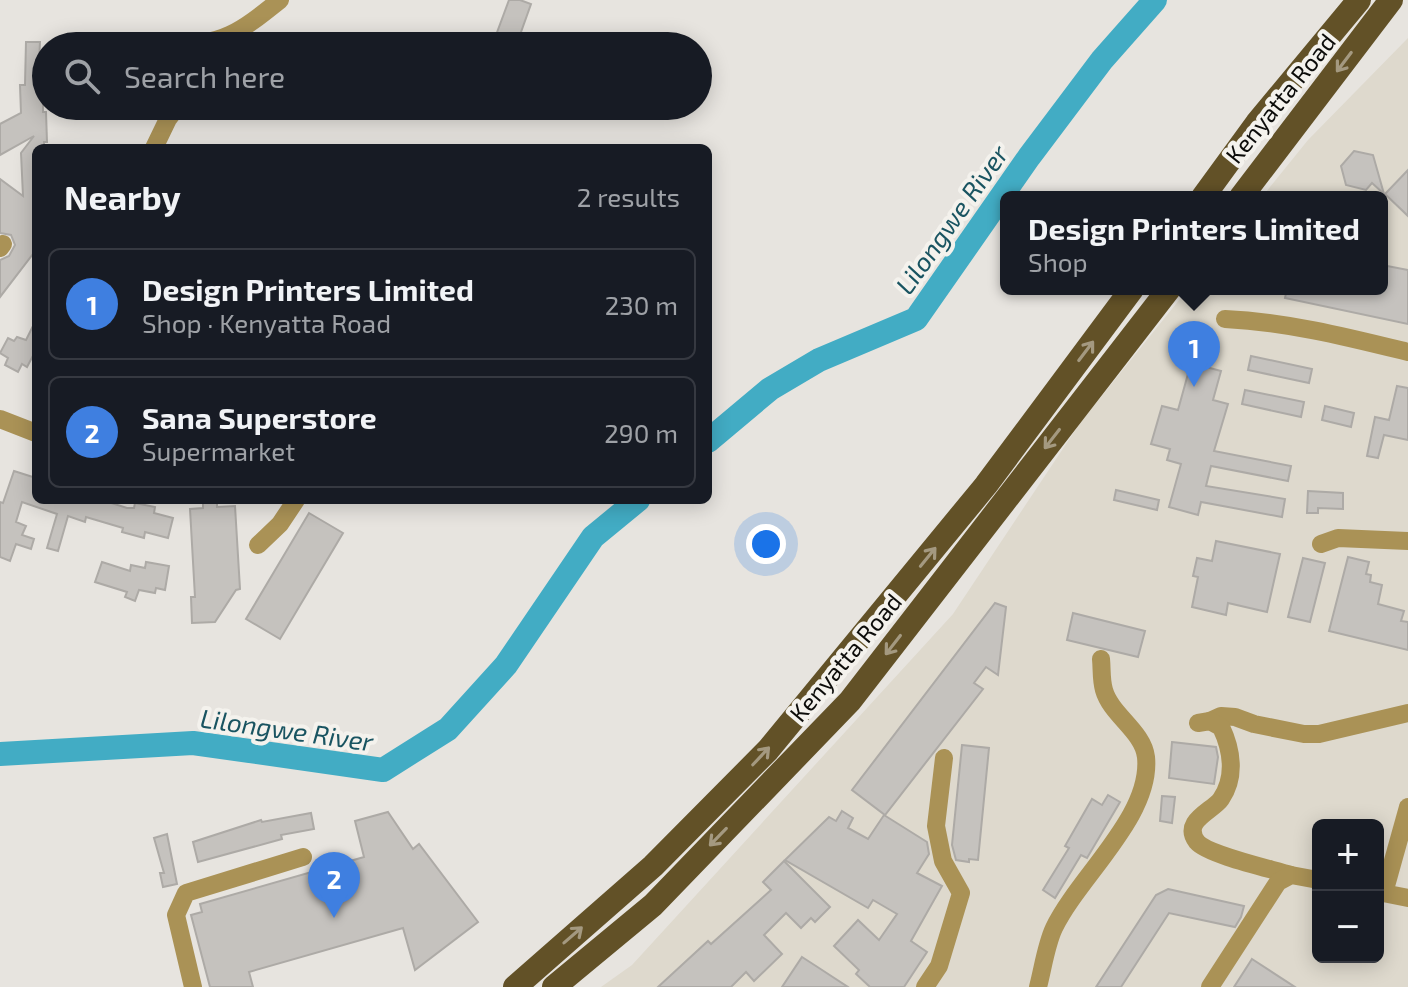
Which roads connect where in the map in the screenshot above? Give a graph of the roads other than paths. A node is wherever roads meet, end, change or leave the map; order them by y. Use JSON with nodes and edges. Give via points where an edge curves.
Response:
{"nodes":[{"id":1,"x":280,"y":0,"type":"edge"},
{"id":2,"x":1359,"y":0,"type":"edge"},
{"id":3,"x":1391,"y":0,"type":"edge"},
{"id":4,"x":240,"y":32,"type":"edge"},
{"id":5,"x":168,"y":120,"type":"edge"},
{"id":6,"x":156,"y":144,"type":"edge"},
{"id":7,"x":1207,"y":191,"type":"edge"},
{"id":8,"x":1246,"y":191,"type":"edge"},
{"id":9,"x":1128,"y":295,"type":"edge"},
{"id":10,"x":1164,"y":295,"type":"edge"},
{"id":11,"x":1225,"y":319,"type":"dead end"},
{"id":12,"x":1408,"y":352,"type":"edge"},
{"id":13,"x":0,"y":419,"type":"edge"},
{"id":14,"x":32,"y":431,"type":"edge"},
{"id":15,"x":293,"y":504,"type":"edge"},
{"id":16,"x":1408,"y":541,"type":"edge"},
{"id":17,"x":1321,"y":544,"type":"dead end"},
{"id":18,"x":258,"y":545,"type":"dead end"},
{"id":19,"x":1101,"y":659,"type":"dead end"},
{"id":20,"x":1408,"y":713,"type":"edge"},
{"id":21,"x":944,"y":758,"type":"dead end"},
{"id":22,"x":1408,"y":807,"type":"edge"},
{"id":23,"x":303,"y":857,"type":"dead end"},
{"id":24,"x":1291,"y":875,"type":"junction"},
{"id":25,"x":1312,"y":879,"type":"edge"},
{"id":26,"x":1382,"y":891,"type":"edge"},
{"id":27,"x":1384,"y":894,"type":"edge"},
{"id":28,"x":1408,"y":898,"type":"edge"},
{"id":29,"x":193,"y":987,"type":"edge"},
{"id":30,"x":515,"y":987,"type":"edge"},
{"id":31,"x":554,"y":987,"type":"edge"},
{"id":32,"x":925,"y":987,"type":"edge"},
{"id":33,"x":1038,"y":987,"type":"edge"},
{"id":34,"x":1210,"y":987,"type":"edge"}],
"edges":[{"from":1,"to":4,"type":"street"},
{"from":2,"to":7,"type":"main road","name":"Kenyatta Road"},
{"from":3,"to":8,"type":"main road","name":"Kenyatta Road","one_way":true},
{"from":5,"to":6,"type":"street"},
{"from":30,"to":9,"type":"main road","name":"Kenyatta Road","one_way":true,"via":[[653,866],[768,750],[986,485]]},
{"from":10,"to":31,"type":"main road","name":"Kenyatta Road","one_way":true,"via":[[850,701],[653,905]]},
{"from":11,"to":12,"type":"street","via":[[1273,321]]},
{"from":13,"to":14,"type":"street"},
{"from":15,"to":18,"type":"street"},
{"from":16,"to":17,"type":"street","via":[[1338,538]]},
{"from":19,"to":33,"type":"street","via":[[1104,692],[1142,745],[1146,775],[1131,817],[1053,929]]},
{"from":20,"to":24,"type":"street","via":[[1319,734],[1235,717],[1204,722],[1221,727],[1231,770],[1222,798],[1196,820],[1197,842]]},
{"from":21,"to":32,"type":"street","via":[[936,826],[943,861],[961,893],[939,966]]},
{"from":22,"to":26,"type":"street"},
{"from":23,"to":29,"type":"street","via":[[186,893],[176,915]]},
{"from":24,"to":25,"type":"street"},
{"from":24,"to":34,"type":"street","via":[[1278,882]]},
{"from":27,"to":28,"type":"street"}]}
